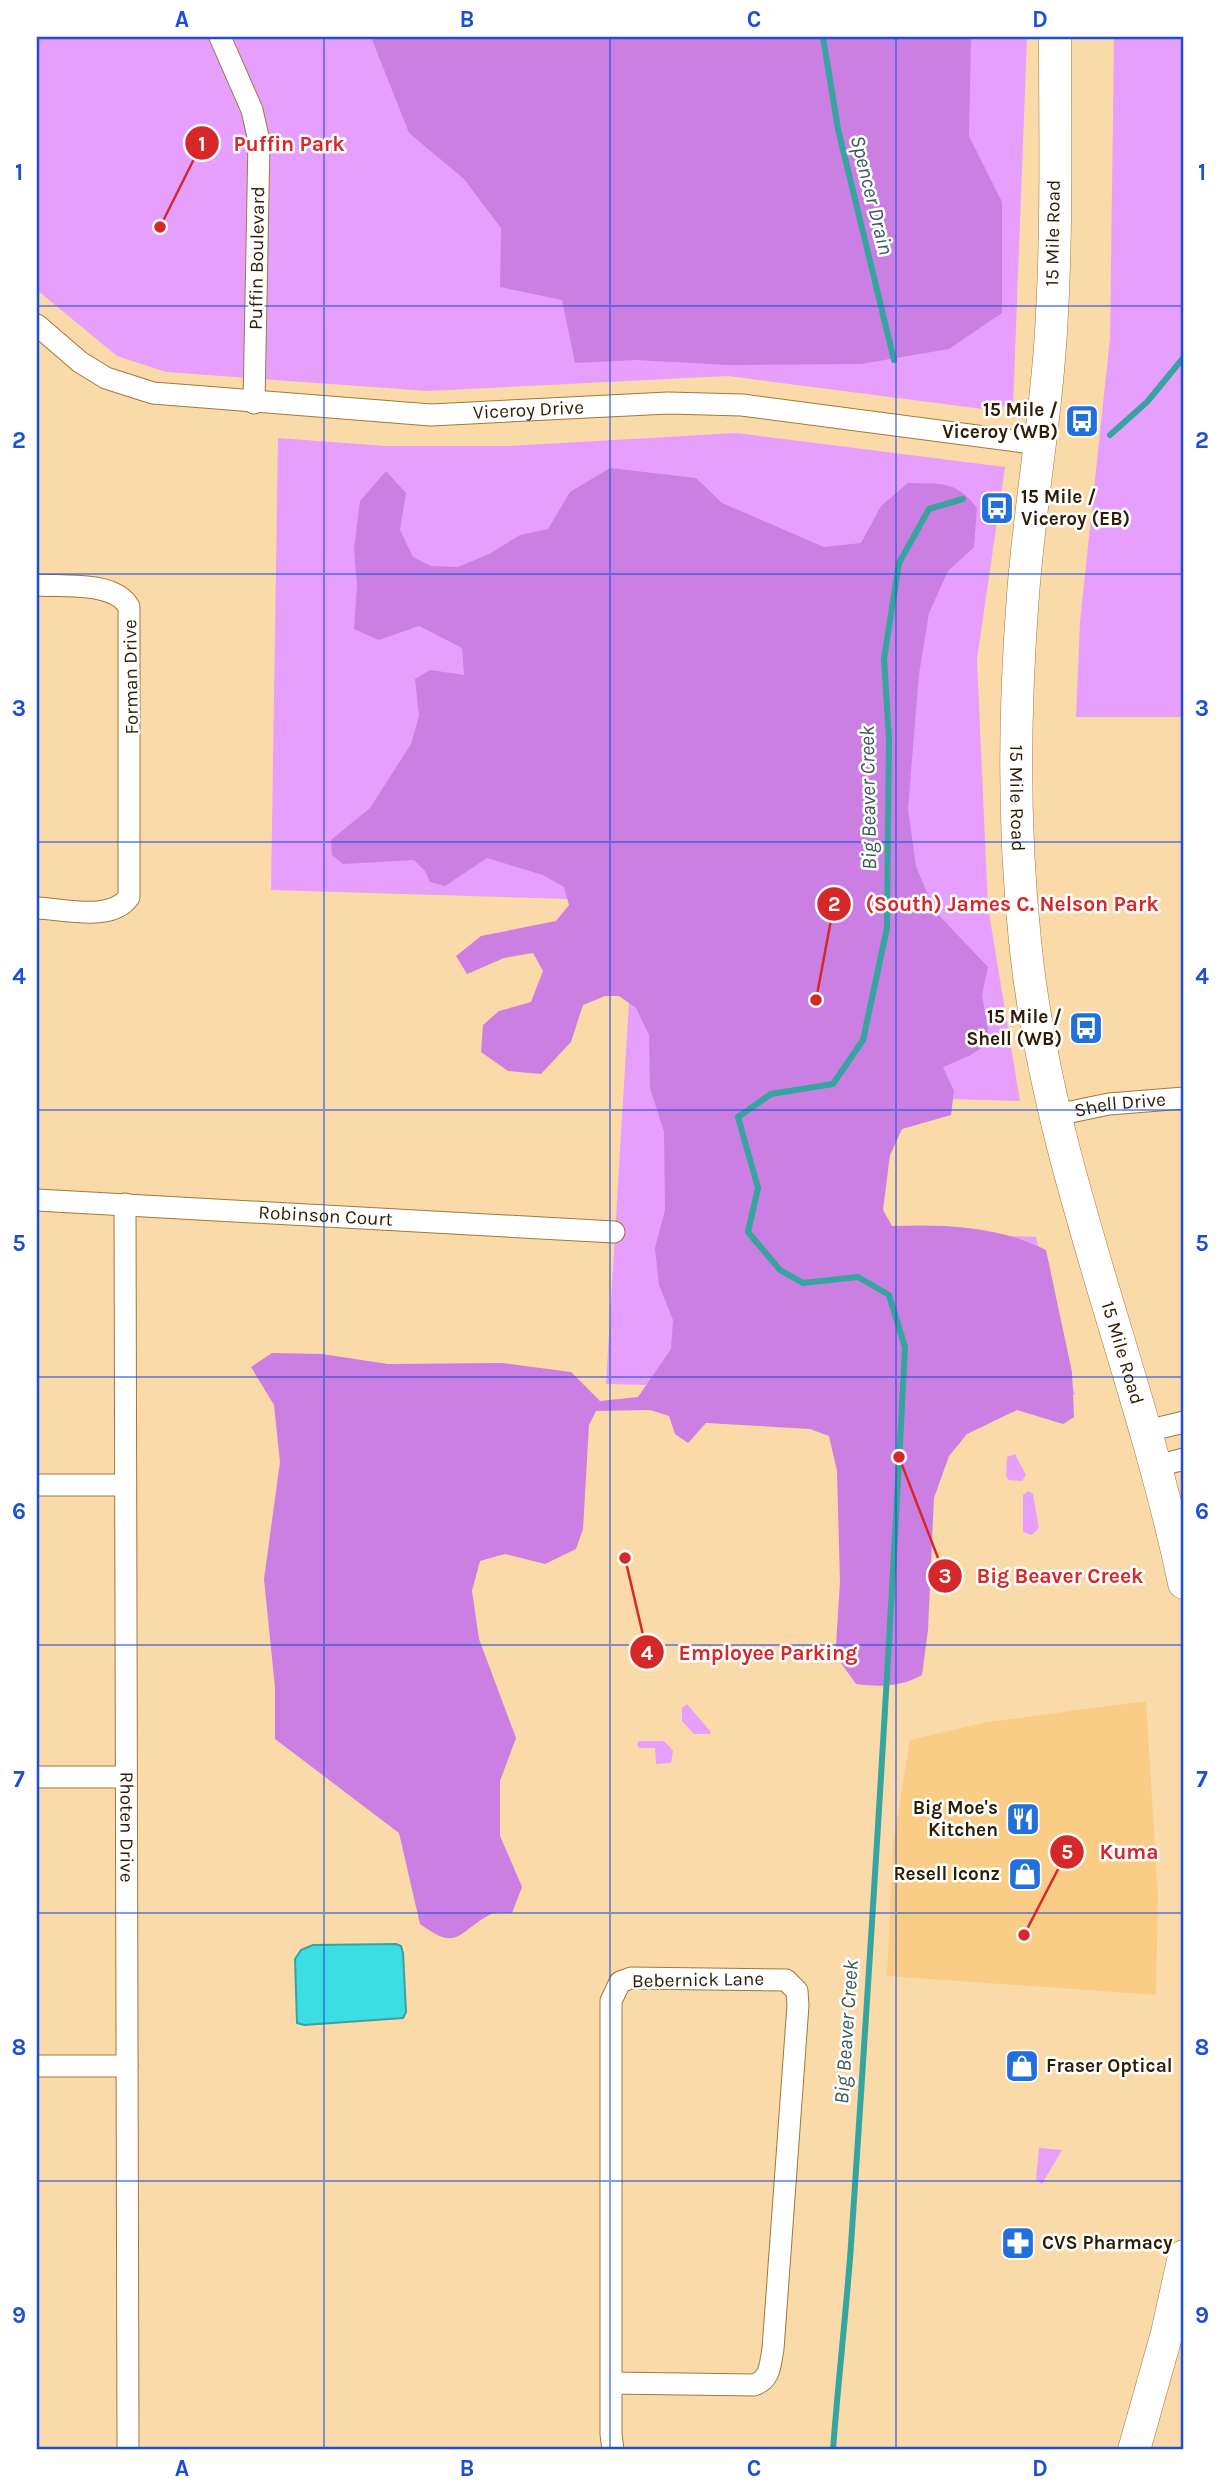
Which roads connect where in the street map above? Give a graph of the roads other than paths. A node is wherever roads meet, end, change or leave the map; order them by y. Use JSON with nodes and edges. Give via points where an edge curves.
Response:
{"nodes":[{"id":1,"x":220,"y":37,"type":"edge"},
{"id":2,"x":1055,"y":37,"type":"edge"},
{"id":3,"x":37,"y":325,"type":"edge"},
{"id":4,"x":254,"y":403,"type":"junction"},
{"id":5,"x":1039,"y":444,"type":"junction"},
{"id":6,"x":37,"y":585,"type":"edge"},
{"id":7,"x":37,"y":908,"type":"edge"},
{"id":8,"x":1184,"y":1098,"type":"edge"},
{"id":9,"x":1056,"y":1115,"type":"junction"},
{"id":10,"x":37,"y":1200,"type":"edge"},
{"id":11,"x":125,"y":1204,"type":"junction"},
{"id":12,"x":614,"y":1232,"type":"dead end"},
{"id":13,"x":1184,"y":1422,"type":"edge"},
{"id":14,"x":1147,"y":1431,"type":"junction"},
{"id":15,"x":1171,"y":1463,"type":"edge"},
{"id":16,"x":37,"y":1485,"type":"edge"},
{"id":17,"x":124,"y":1485,"type":"junction"},
{"id":18,"x":1184,"y":1583,"type":"edge"},
{"id":19,"x":37,"y":1777,"type":"edge"},
{"id":20,"x":125,"y":1777,"type":"junction"},
{"id":21,"x":37,"y":2066,"type":"edge"},
{"id":22,"x":127,"y":2066,"type":"junction"},
{"id":23,"x":1184,"y":2256,"type":"edge"},
{"id":24,"x":611,"y":2383,"type":"junction"},
{"id":25,"x":128,"y":2450,"type":"edge"},
{"id":26,"x":613,"y":2450,"type":"edge"},
{"id":27,"x":1134,"y":2450,"type":"edge"}],
"edges":[{"from":1,"to":4,"type":"street","name":"Puffin Boulevard","via":[[252,110],[259,141]]},
{"from":2,"to":5,"type":"main road","name":"15 Mile Road","via":[[1052,313]]},
{"from":3,"to":4,"type":"street","name":"Viceroy Drive","via":[[80,362],[127,387]]},
{"from":4,"to":5,"type":"street","name":"Viceroy Drive","via":[[431,415],[742,405]]},
{"from":5,"to":9,"type":"main road","name":"15 Mile Road","via":[[1023,593],[1014,757],[1025,944]]},
{"from":6,"to":7,"type":"street","name":"Forman Drive","via":[[106,590],[125,598],[129,607],[131,763],[129,897],[106,912]]},
{"from":8,"to":9,"type":"street","name":"Shell Drive","via":[[1109,1104]]},
{"from":9,"to":14,"type":"main road","name":"15 Mile Road","via":[[1090,1250]]},
{"from":10,"to":11,"type":"street","name":"Robinson Court"},
{"from":11,"to":12,"type":"street","name":"Robinson Court"},
{"from":11,"to":17,"type":"street","name":"Rhoten Drive"},
{"from":13,"to":14,"type":"street"},
{"from":14,"to":15,"type":"main road","name":"15 Mile Road"},
{"from":15,"to":18,"type":"main road","name":"15 Mile Road"},
{"from":16,"to":17,"type":"street"},
{"from":17,"to":20,"type":"street","name":"Rhoten Drive"},
{"from":19,"to":20,"type":"street"},
{"from":20,"to":22,"type":"street","name":"Rhoten Drive"},
{"from":21,"to":22,"type":"street"},
{"from":22,"to":25,"type":"street","name":"Rhoten Drive"},
{"from":23,"to":27,"type":"main road"},
{"from":24,"to":24,"type":"street","name":"Bebernick Lane","via":[[612,1993],[620,1982],[631,1978],[786,1980],[797,1991],[798,2005],[768,2373],[754,2385]]},
{"from":24,"to":26,"type":"street","name":"Bebernick Lane"}]}
